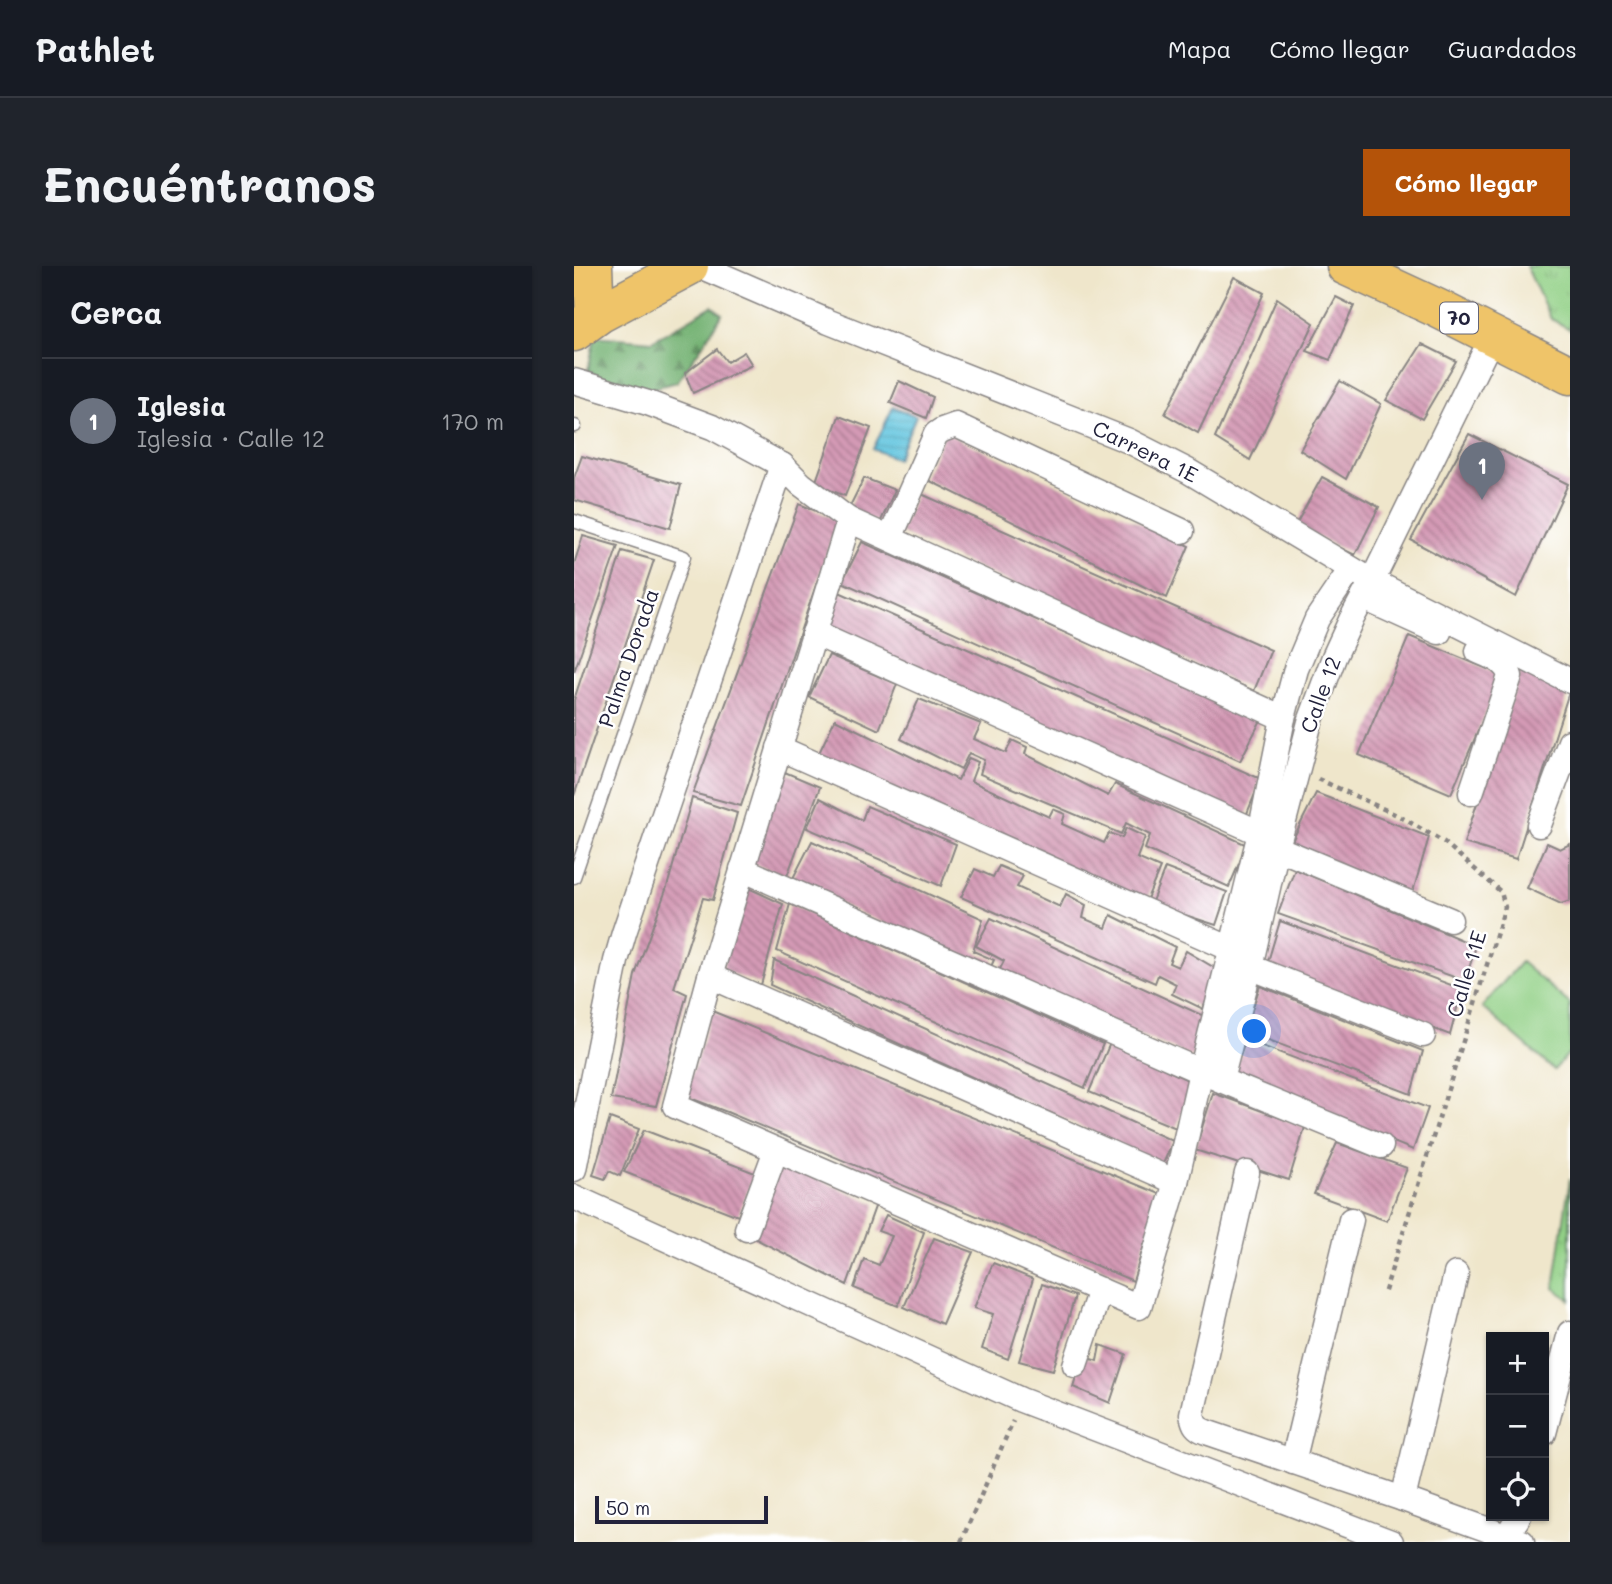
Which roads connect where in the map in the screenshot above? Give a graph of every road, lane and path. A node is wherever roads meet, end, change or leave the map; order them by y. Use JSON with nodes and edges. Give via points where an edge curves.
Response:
{"nodes":[{"id":1,"x":593,"y":266,"type":"edge"},
{"id":2,"x":688,"y":266,"type":"edge"},
{"id":3,"x":700,"y":266,"type":"edge"},
{"id":4,"x":1346,"y":266,"type":"edge"},
{"id":5,"x":1402,"y":266,"type":"edge"},
{"id":6,"x":1439,"y":309,"type":"junction"},
{"id":7,"x":584,"y":324,"type":"edge"},
{"id":8,"x":1493,"y":335,"type":"junction"},
{"id":9,"x":1570,"y":375,"type":"edge"},
{"id":10,"x":574,"y":381,"type":"edge"},
{"id":11,"x":782,"y":465,"type":"junction"},
{"id":12,"x":849,"y":520,"type":"junction"},
{"id":13,"x":575,"y":525,"type":"edge"},
{"id":14,"x":1182,"y":531,"type":"dead end"},
{"id":15,"x":890,"y":538,"type":"junction"},
{"id":16,"x":1362,"y":582,"type":"junction"},
{"id":17,"x":814,"y":633,"type":"junction"},
{"id":18,"x":1570,"y":681,"type":"edge"},
{"id":19,"x":1283,"y":718,"type":"junction"},
{"id":20,"x":1570,"y":742,"type":"edge"},
{"id":21,"x":779,"y":748,"type":"junction"},
{"id":22,"x":1297,"y":771,"type":"junction"},
{"id":23,"x":1471,"y":793,"type":"dead end"},
{"id":24,"x":1539,"y":825,"type":"dead end"},
{"id":25,"x":1269,"y":840,"type":"junction"},
{"id":26,"x":742,"y":869,"type":"junction"},
{"id":27,"x":574,"y":877,"type":"edge"},
{"id":28,"x":1450,"y":920,"type":"dead end"},
{"id":29,"x":1231,"y":949,"type":"junction"},
{"id":30,"x":1250,"y":967,"type":"junction"},
{"id":31,"x":710,"y":976,"type":"junction"},
{"id":32,"x":1423,"y":1035,"type":"dead end"},
{"id":33,"x":1211,"y":1076,"type":"junction"},
{"id":34,"x":1381,"y":1146,"type":"dead end"},
{"id":35,"x":776,"y":1150,"type":"junction"},
{"id":36,"x":574,"y":1169,"type":"edge"},
{"id":37,"x":1247,"y":1173,"type":"dead end"},
{"id":38,"x":1176,"y":1182,"type":"junction"},
{"id":39,"x":574,"y":1197,"type":"edge"},
{"id":40,"x":1351,"y":1220,"type":"dead end"},
{"id":41,"x":747,"y":1229,"type":"dead end"},
{"id":42,"x":1456,"y":1274,"type":"dead end"},
{"id":43,"x":1100,"y":1290,"type":"junction"},
{"id":44,"x":1384,"y":1294,"type":"dead end"},
{"id":45,"x":1570,"y":1333,"type":"edge"},
{"id":46,"x":1075,"y":1366,"type":"dead end"},
{"id":47,"x":1021,"y":1400,"type":"junction"},
{"id":48,"x":1549,"y":1414,"type":"edge"},
{"id":49,"x":1293,"y":1462,"type":"junction"},
{"id":50,"x":1403,"y":1499,"type":"junction"},
{"id":51,"x":1515,"y":1531,"type":"edge"},
{"id":52,"x":961,"y":1542,"type":"edge"},
{"id":53,"x":1391,"y":1542,"type":"edge"}],
"edges":[{"from":1,"to":7,"type":"highway"},
{"from":2,"to":7,"type":"highway"},
{"from":3,"to":16,"type":"street","name":"Carrera 1E","via":[[1129,441],[1188,471]]},
{"from":4,"to":6,"type":"highway","number":"70"},
{"from":5,"to":6,"type":"highway"},
{"from":6,"to":8,"type":"highway","number":"70"},
{"from":8,"to":9,"type":"highway","number":"70"},
{"from":8,"to":16,"type":"street","name":"Calle 12"},
{"from":10,"to":11,"type":"street","via":[[712,427]]},
{"from":11,"to":12,"type":"street"},
{"from":11,"to":36,"type":"street","via":[[624,933]]},
{"from":12,"to":15,"type":"street"},
{"from":12,"to":17,"type":"street"},
{"from":13,"to":27,"type":"lane","name":"Palma Dorada","via":[[684,557]]},
{"from":14,"to":15,"type":"street","via":[[956,425],[936,434]]},
{"from":15,"to":19,"type":"street"},
{"from":16,"to":18,"type":"street","name":"Carrera 1E"},
{"from":16,"to":19,"type":"street","via":[[1317,620],[1296,669]]},
{"from":16,"to":22,"type":"street","name":"Calle 12","via":[[1310,722]]},
{"from":16,"to":23,"type":"street","via":[[1508,668],[1510,676]]},
{"from":17,"to":21,"type":"street"},
{"from":17,"to":25,"type":"street"},
{"from":19,"to":25,"type":"street"},
{"from":20,"to":24,"type":"street"},
{"from":21,"to":26,"type":"street"},
{"from":21,"to":29,"type":"street"},
{"from":22,"to":25,"type":"street","name":"Calle 12"},
{"from":22,"to":44,"type":"path","name":"Calle 11E","via":[[1399,816],[1444,842],[1501,892],[1504,907]]},
{"from":25,"to":28,"type":"street"},
{"from":25,"to":29,"type":"street"},
{"from":25,"to":30,"type":"street","name":"Calle 12"},
{"from":26,"to":31,"type":"street"},
{"from":26,"to":33,"type":"street"},
{"from":29,"to":33,"type":"street"},
{"from":30,"to":32,"type":"street"},
{"from":30,"to":33,"type":"street","name":"Calle 12"},
{"from":31,"to":35,"type":"street","via":[[675,1106]]},
{"from":31,"to":38,"type":"street"},
{"from":33,"to":34,"type":"street"},
{"from":33,"to":38,"type":"street"},
{"from":35,"to":41,"type":"street"},
{"from":35,"to":43,"type":"street"},
{"from":37,"to":49,"type":"street","via":[[1192,1414],[1198,1428]]},
{"from":38,"to":43,"type":"street","via":[[1139,1307]]},
{"from":39,"to":47,"type":"street"},
{"from":40,"to":49,"type":"street"},
{"from":42,"to":50,"type":"street"},
{"from":43,"to":46,"type":"street"},
{"from":45,"to":48,"type":"street"},
{"from":47,"to":52,"type":"path"},
{"from":47,"to":53,"type":"street"},
{"from":49,"to":50,"type":"street"},
{"from":50,"to":51,"type":"street"}]}
